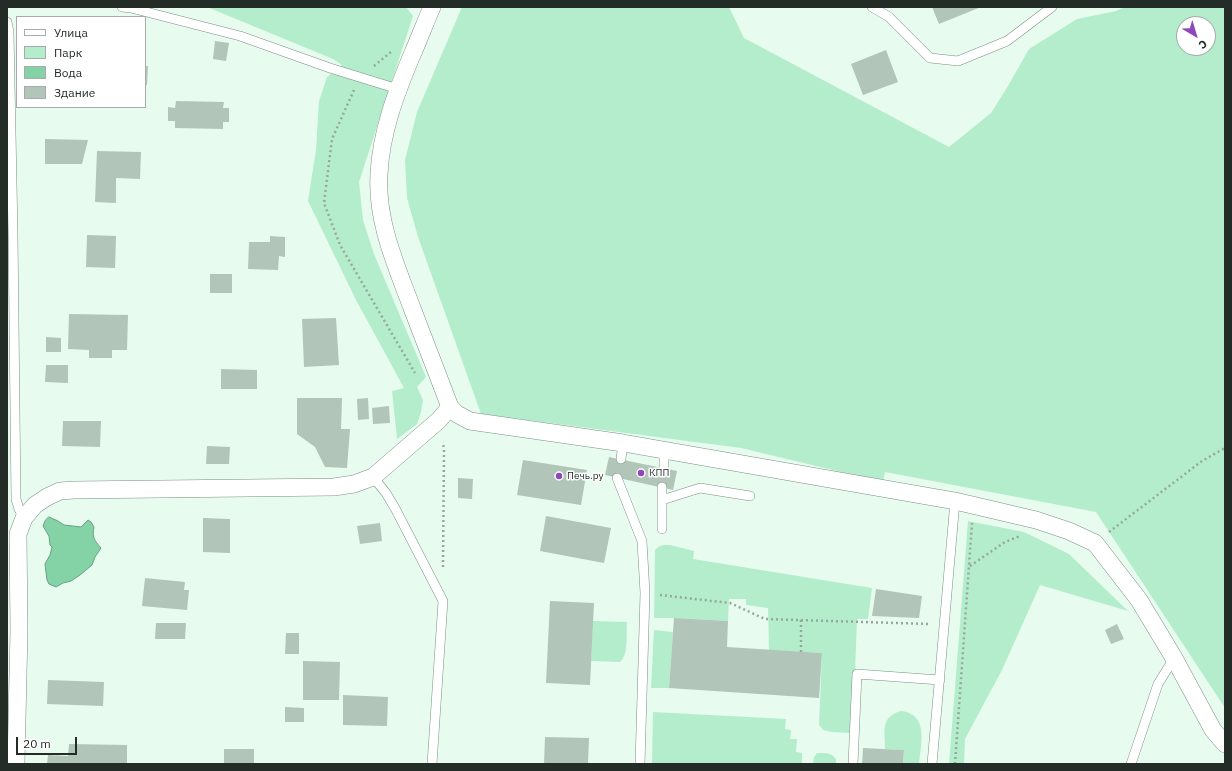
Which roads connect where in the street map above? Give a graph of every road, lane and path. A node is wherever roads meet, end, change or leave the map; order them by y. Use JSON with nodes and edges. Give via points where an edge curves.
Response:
{"nodes":[{"id":1,"x":122,"y":7,"type":"edge"},
{"id":2,"x":432,"y":7,"type":"edge"},
{"id":3,"x":872,"y":7,"type":"edge"},
{"id":4,"x":1052,"y":7,"type":"edge"},
{"id":5,"x":7,"y":22,"type":"edge"},
{"id":6,"x":398,"y":89,"type":"junction"},
{"id":7,"x":10,"y":234,"type":"edge"},
{"id":8,"x":450,"y":407,"type":"junction"},
{"id":9,"x":443,"y":438,"type":"dead end"},
{"id":10,"x":623,"y":443,"type":"junction"},
{"id":11,"x":1225,"y":448,"type":"edge"},
{"id":12,"x":664,"y":450,"type":"junction"},
{"id":13,"x":621,"y":459,"type":"dead end"},
{"id":14,"x":664,"y":469,"type":"dead end"},
{"id":15,"x":373,"y":477,"type":"junction"},
{"id":16,"x":617,"y":478,"type":"dead end"},
{"id":17,"x":662,"y":487,"type":"dead end"},
{"id":18,"x":750,"y":496,"type":"dead end"},
{"id":19,"x":662,"y":500,"type":"junction"},
{"id":20,"x":955,"y":501,"type":"junction"},
{"id":21,"x":973,"y":505,"type":"junction"},
{"id":22,"x":24,"y":518,"type":"junction"},
{"id":23,"x":662,"y":529,"type":"dead end"},
{"id":24,"x":1027,"y":534,"type":"dead end"},
{"id":25,"x":1095,"y":543,"type":"junction"},
{"id":26,"x":969,"y":567,"type":"junction"},
{"id":27,"x":443,"y":569,"type":"dead end"},
{"id":28,"x":645,"y":593,"type":"junction"},
{"id":29,"x":801,"y":620,"type":"junction"},
{"id":30,"x":945,"y":624,"type":"junction"},
{"id":31,"x":13,"y":630,"type":"edge"},
{"id":32,"x":801,"y":652,"type":"dead end"},
{"id":33,"x":1174,"y":658,"type":"junction"},
{"id":34,"x":940,"y":680,"type":"junction"},
{"id":35,"x":1225,"y":744,"type":"edge"},
{"id":36,"x":16,"y":764,"type":"edge"},
{"id":37,"x":432,"y":764,"type":"edge"},
{"id":38,"x":640,"y":764,"type":"edge"},
{"id":39,"x":853,"y":764,"type":"edge"},
{"id":40,"x":932,"y":764,"type":"edge"},
{"id":41,"x":955,"y":764,"type":"edge"},
{"id":42,"x":1131,"y":764,"type":"edge"}],
"edges":[{"from":1,"to":6,"type":"lane","via":[[240,36]]},
{"from":2,"to":6,"type":"street"},
{"from":3,"to":4,"type":"lane","via":[[889,17],[930,58],[958,61],[1007,41]]},
{"from":5,"to":7,"type":"lane"},
{"from":6,"to":8,"type":"street","via":[[381,148],[378,175],[384,230]]},
{"from":7,"to":22,"type":"lane","via":[[16,499]]},
{"from":8,"to":10,"type":"street","via":[[470,421]]},
{"from":8,"to":15,"type":"street"},
{"from":9,"to":27,"type":"path"},
{"from":10,"to":12,"type":"street"},
{"from":10,"to":13,"type":"lane"},
{"from":11,"to":25,"type":"path","via":[[1202,461]]},
{"from":12,"to":14,"type":"lane"},
{"from":12,"to":20,"type":"street"},
{"from":15,"to":22,"type":"street","via":[[354,484],[334,487],[60,491],[35,505]]},
{"from":15,"to":37,"type":"lane","via":[[396,510],[442,601]]},
{"from":16,"to":28,"type":"lane","via":[[642,541]]},
{"from":17,"to":19,"type":"lane"},
{"from":18,"to":19,"type":"lane","via":[[700,488]]},
{"from":19,"to":23,"type":"lane"},
{"from":20,"to":21,"type":"street"},
{"from":20,"to":30,"type":"lane"},
{"from":21,"to":25,"type":"street","via":[[1036,520]]},
{"from":21,"to":26,"type":"path"},
{"from":22,"to":31,"type":"street","via":[[18,534]]},
{"from":24,"to":26,"type":"path","via":[[1005,542]]},
{"from":25,"to":33,"type":"street","via":[[1139,600]]},
{"from":26,"to":41,"type":"path"},
{"from":28,"to":29,"type":"path","via":[[730,603],[765,618]]},
{"from":28,"to":38,"type":"lane"},
{"from":29,"to":30,"type":"path"},
{"from":29,"to":32,"type":"path"},
{"from":30,"to":34,"type":"lane"},
{"from":31,"to":36,"type":"street"},
{"from":33,"to":35,"type":"street","via":[[1213,730]]},
{"from":33,"to":42,"type":"lane","via":[[1158,684]]},
{"from":34,"to":39,"type":"lane","via":[[857,674]]},
{"from":34,"to":40,"type":"lane"}]}
